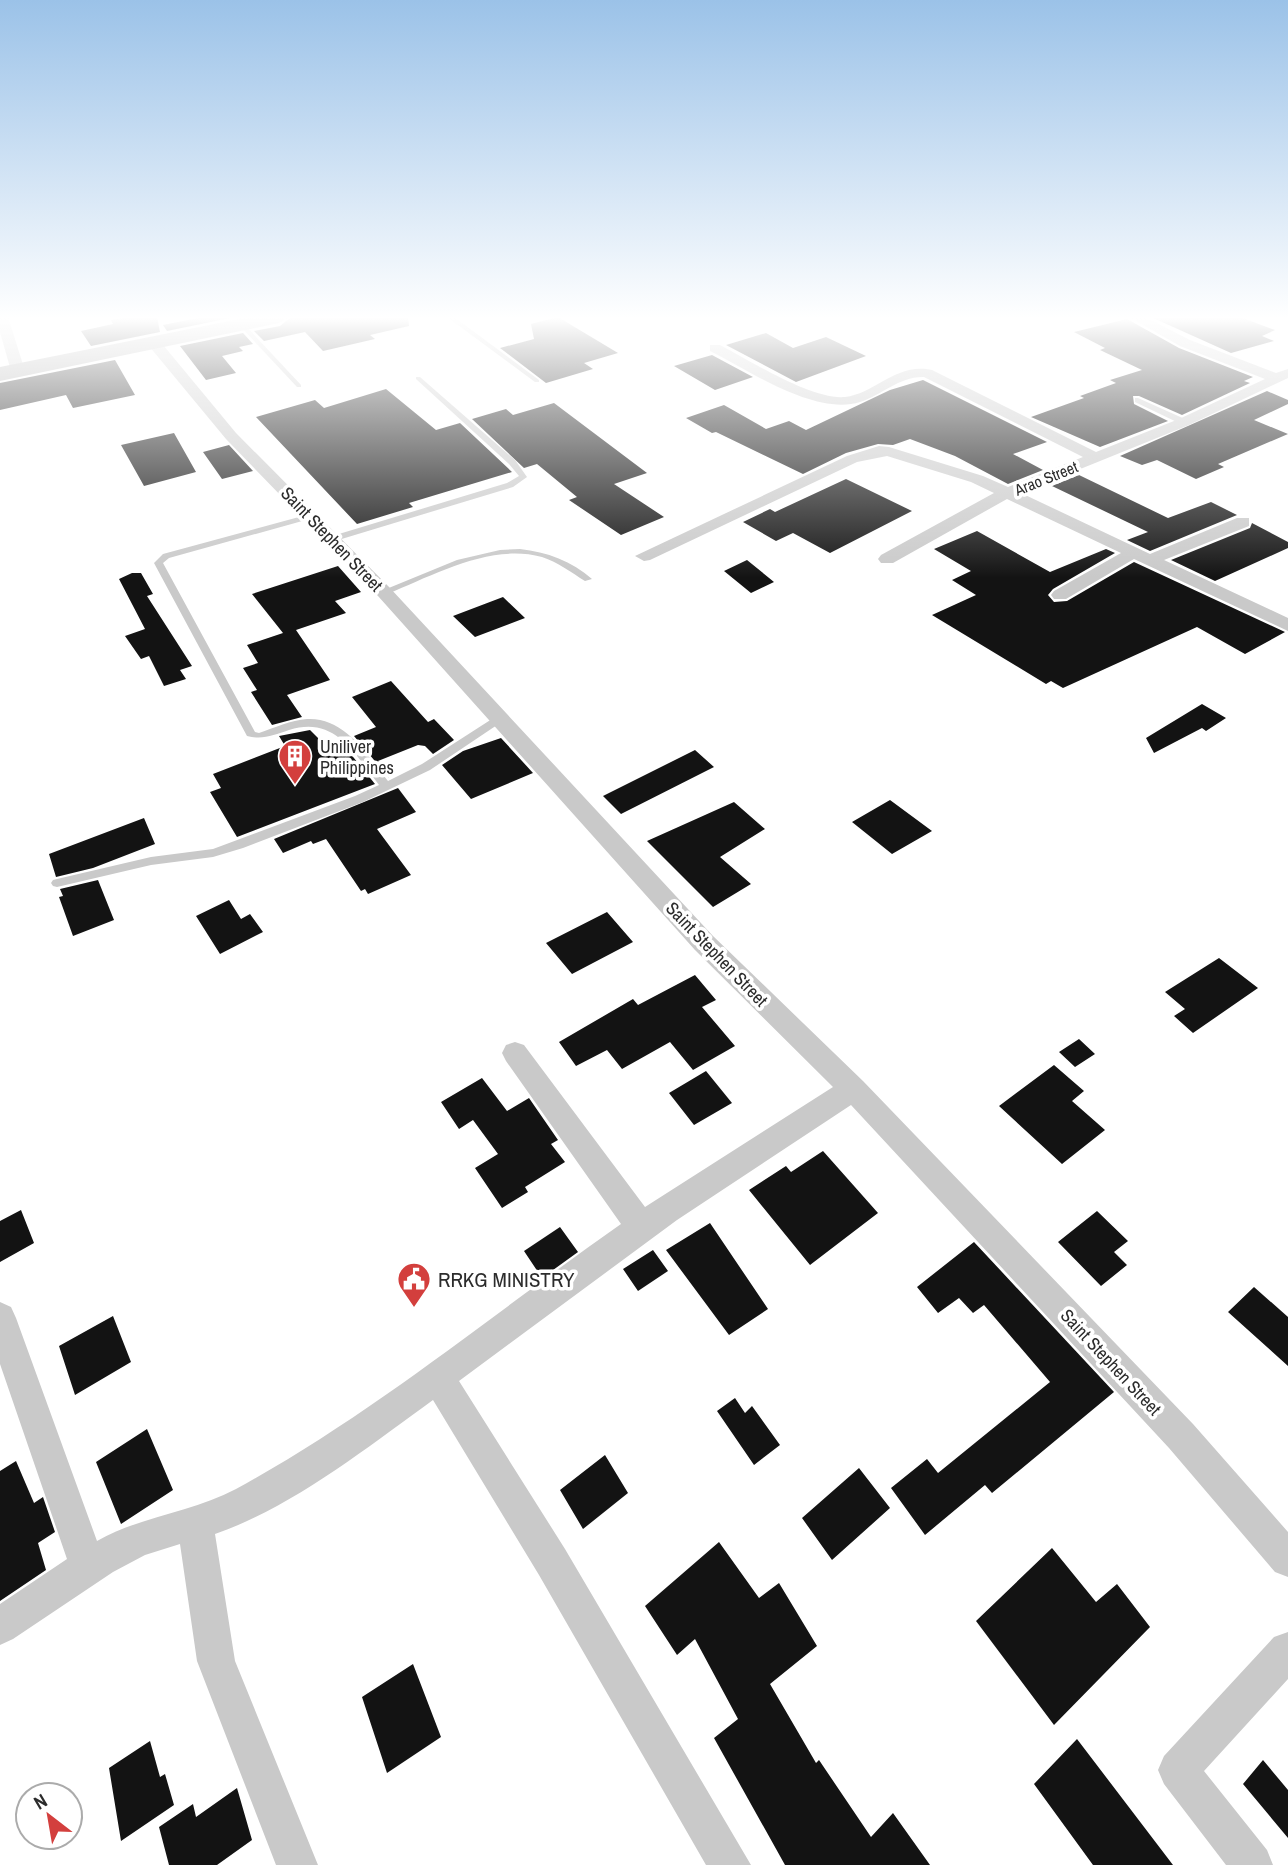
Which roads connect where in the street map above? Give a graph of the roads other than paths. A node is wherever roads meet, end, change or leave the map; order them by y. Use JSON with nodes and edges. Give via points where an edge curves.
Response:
{"nodes":[{"id":1,"x":205,"y":404,"type":"edge"},
{"id":2,"x":447,"y":404,"type":"edge"},
{"id":3,"x":989,"y":404,"type":"edge"},
{"id":4,"x":1146,"y":404,"type":"edge"},
{"id":5,"x":1223,"y":404,"type":"edge"},
{"id":6,"x":1184,"y":422,"type":"junction"},
{"id":7,"x":1096,"y":458,"type":"junction"},
{"id":8,"x":1005,"y":494,"type":"junction"},
{"id":9,"x":310,"y":516,"type":"junction"},
{"id":10,"x":1243,"y":522,"type":"dead end"},
{"id":11,"x":332,"y":539,"type":"junction"},
{"id":12,"x":1133,"y":553,"type":"junction"},
{"id":13,"x":644,"y":556,"type":"dead end"},
{"id":14,"x":887,"y":559,"type":"dead end"},
{"id":15,"x":1150,"y":560,"type":"junction"},
{"id":16,"x":587,"y":579,"type":"dead end"},
{"id":17,"x":384,"y":592,"type":"junction"},
{"id":18,"x":1060,"y":595,"type":"dead end"},
{"id":19,"x":1288,"y":625,"type":"edge"},
{"id":20,"x":499,"y":719,"type":"junction"},
{"id":21,"x":386,"y":786,"type":"junction"},
{"id":22,"x":57,"y":883,"type":"dead end"},
{"id":23,"x":515,"y":1053,"type":"dead end"},
{"id":24,"x":853,"y":1089,"type":"junction"},
{"id":25,"x":641,"y":1227,"type":"junction"},
{"id":26,"x":0,"y":1318,"type":"edge"},
{"id":27,"x":437,"y":1376,"type":"junction"},
{"id":28,"x":196,"y":1524,"type":"junction"},
{"id":29,"x":1288,"y":1559,"type":"edge"},
{"id":30,"x":89,"y":1569,"type":"junction"},
{"id":31,"x":0,"y":1626,"type":"edge"},
{"id":32,"x":1288,"y":1651,"type":"edge"},
{"id":33,"x":297,"y":1865,"type":"edge"},
{"id":34,"x":730,"y":1865,"type":"edge"},
{"id":35,"x":1252,"y":1865,"type":"edge"}],
"edges":[{"from":1,"to":9,"type":"street","name":"Saint Stephen Street"},
{"from":2,"to":11,"type":"lane","via":[[523,477],[510,485]]},
{"from":3,"to":7,"type":"street"},
{"from":4,"to":6,"type":"lane"},
{"from":5,"to":6,"type":"street","name":"Arao Street"},
{"from":6,"to":7,"type":"street","name":"Arao Street"},
{"from":7,"to":8,"type":"street","name":"Arao Street"},
{"from":8,"to":12,"type":"street"},
{"from":8,"to":13,"type":"street","via":[[977,479],[879,451],[852,459]]},
{"from":8,"to":14,"type":"street","name":"Arao Street"},
{"from":9,"to":11,"type":"street","name":"Saint Stephen Street"},
{"from":9,"to":21,"type":"lane","via":[[166,556],[158,563],[251,734],[259,736],[306,723],[329,725],[341,732]]},
{"from":10,"to":15,"type":"street"},
{"from":11,"to":17,"type":"street","name":"Saint Stephen Street"},
{"from":12,"to":15,"type":"street"},
{"from":12,"to":18,"type":"street"},
{"from":15,"to":19,"type":"street"},
{"from":16,"to":17,"type":"lane","via":[[542,554],[508,552],[470,559]]},
{"from":17,"to":20,"type":"street","name":"Saint Stephen Street"},
{"from":20,"to":21,"type":"lane","via":[[426,768]]},
{"from":20,"to":24,"type":"street","name":"Saint Stephen Street","via":[[704,943]]},
{"from":21,"to":22,"type":"lane","via":[[213,853],[151,861]]},
{"from":23,"to":25,"type":"street"},
{"from":24,"to":25,"type":"street"},
{"from":24,"to":29,"type":"street","name":"Saint Stephen Street","via":[[1181,1436]]},
{"from":25,"to":27,"type":"street"},
{"from":26,"to":30,"type":"street"},
{"from":27,"to":28,"type":"street","via":[[247,1503]]},
{"from":27,"to":34,"type":"street"},
{"from":28,"to":30,"type":"street","via":[[132,1542]]},
{"from":28,"to":33,"type":"street","via":[[216,1661]]},
{"from":30,"to":31,"type":"street"},
{"from":32,"to":35,"type":"street","via":[[1178,1770]]}]}
